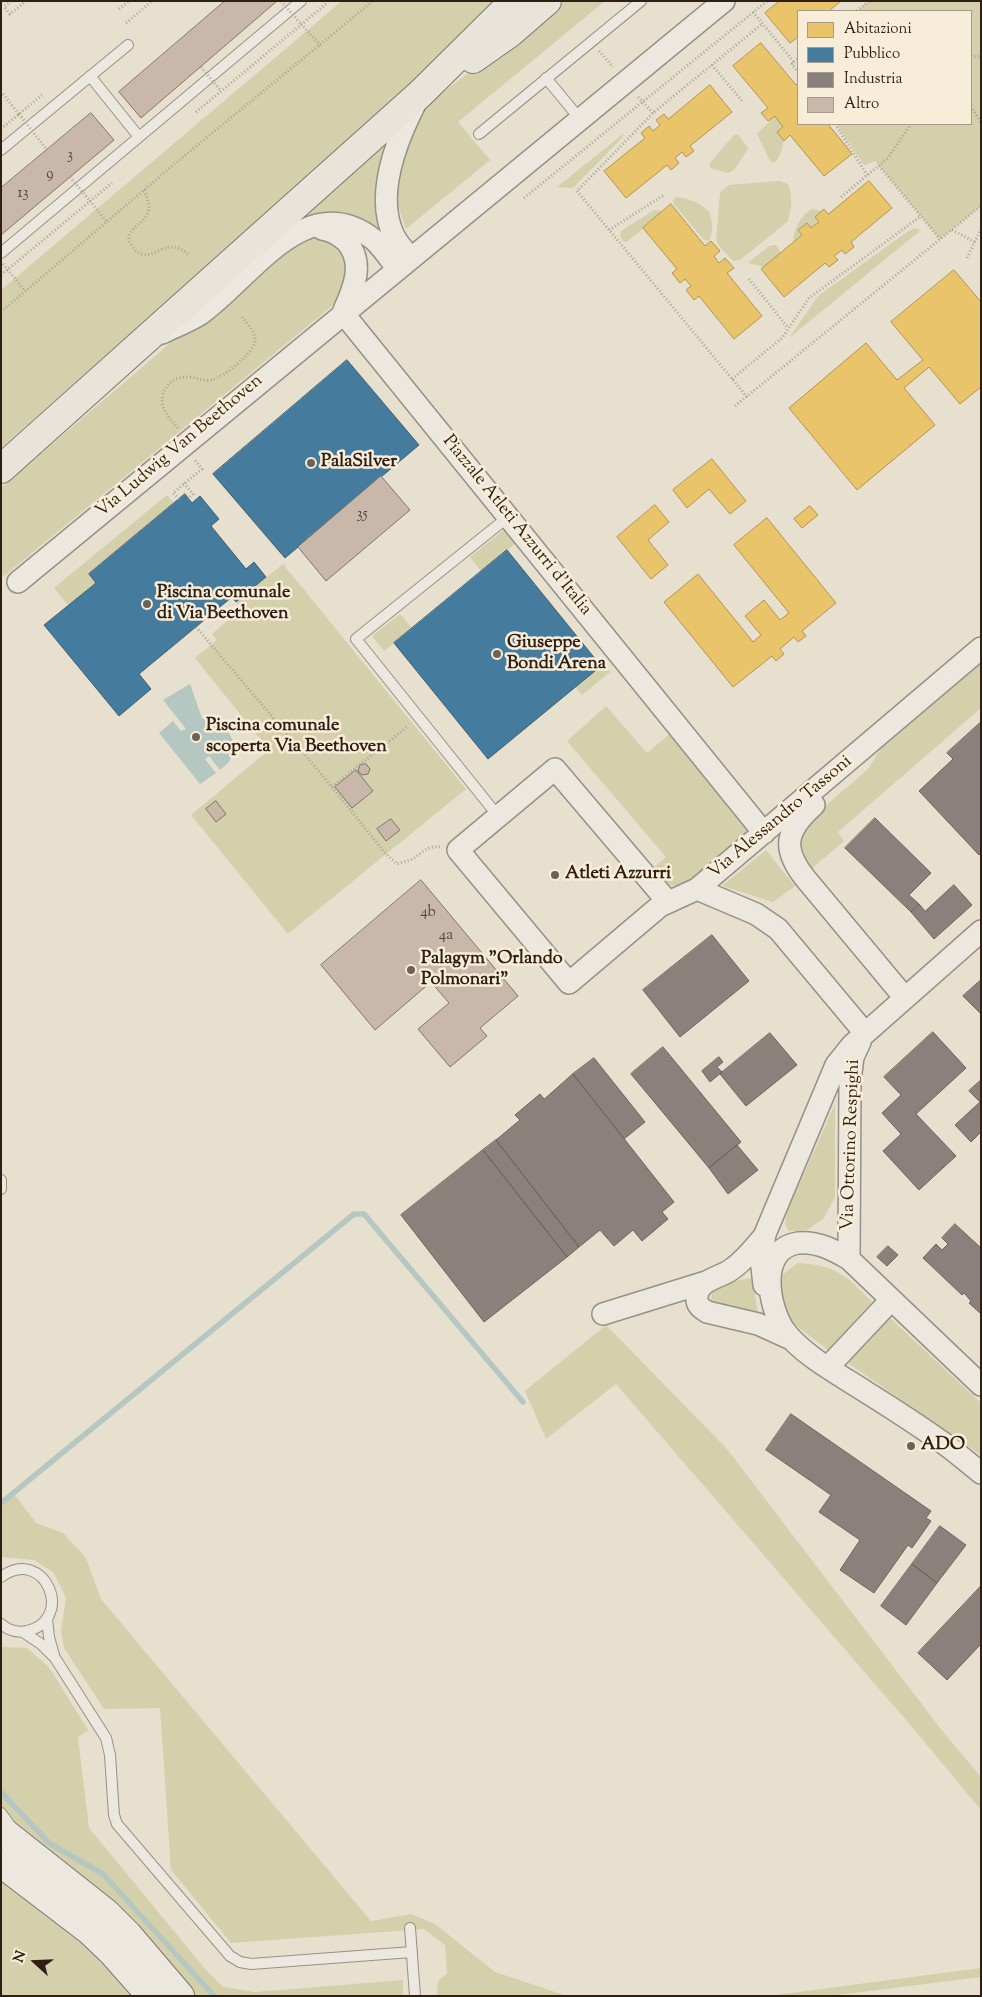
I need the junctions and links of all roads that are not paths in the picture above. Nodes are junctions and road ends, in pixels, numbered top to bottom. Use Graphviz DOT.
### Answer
graph roads {
  1 [pos="301,1"];
  2 [pos="514,1"];
  3 [pos="547,1"];
  4 [pos="641,1"];
  5 [pos="724,1"];
  6 [pos="128,45"];
  7 [pos="90,76"];
  8 [pos="546,78"];
  9 [pos="426,88"];
  10 [pos="580,119"];
  11 [pos="479,134"];
  12 [pos="139,137"];
  13 [pos="1,150"];
  14 [pos="309,227"];
  15 [pos="1,253"];
  16 [pos="404,263"];
  17 [pos="343,313"];
  18 [pos="143,342"];
  19 [pos="1,469"];
  20 [pos="508,517"];
  21 [pos="18,582"];
  22 [pos="981,648"];
  23 [pos="877,736"];
  24 [pos="498,816"];
  25 [pos="764,832"];
  26 [pos="697,889"];
  27 [pos="668,902"];
  28 [pos="981,932"];
  29 [pos="905,998"];
  30 [pos="865,1033"];
  31 [pos="1,1180"];
  32 [pos="1,1189"];
  33 [pos="765,1234"];
  34 [pos="848,1259"];
  35 [pos="706,1282"];
  36 [pos="891,1300"];
  37 [pos="772,1305"];
  38 [pos="603,1314"];
  39 [pos="792,1339"];
  40 [pos="828,1367"];
  41 [pos="981,1385"];
  42 [pos="981,1473"];
  43 [pos="1,1565"];
  44 [pos="19,1570"];
  45 [pos="1,1577"];
  46 [pos="47,1618"];
  47 [pos="1,1624"];
  48 [pos="20,1631"];
  49 [pos="1,1635"];
  50 [pos="55,1658"];
  51 [pos="1,1813"];
  52 [pos="1,1830"];
  53 [pos="29,1854"];
  54 [pos="1,1863"];
  55 [pos="410,1928"];
  56 [pos="412,1952"];
  57 [pos="416,1994"];
  58 [pos="151,1996"];
  59 [pos="180,1996"];
  1 -- 12 [label="lane"];
  2 -- 9 [label="main road"];
  3 -- 9 [label="main road"];
  4 -- 8 [label="lane"];
  5 -- 10 [label="street, Via Ludwig Van Beethoven"];
  6 -- 7 [label="lane"];
  7 -- 12 [label="lane"];
  7 -- 13 [label="lane"];
  8 -- 10 [label="lane"];
  8 -- 11 [label="lane"];
  9 -- 16 [label="street"];
  9 -- 18 [label="main road"];
  10 -- 16 [label="street, Via Ludwig Van Beethoven"];
  12 -- 15 [label="lane"];
  14 -- 16 [label="street"];
  14 -- 17 [label="street, Via Ludwig Van Beethoven"];
  14 -- 18 [label="street"];
  16 -- 17 [label="street, Via Ludwig Van Beethoven"];
  17 -- 20 [label="street, Piazzale Atleti Azzurri d'Italia"];
  17 -- 21 [label="street, Via Ludwig Van Beethoven"];
  18 -- 19 [label="main road"];
  20 -- 24 [label="lane"];
  20 -- 25 [label="street, Piazzale Atleti Azzurri d'Italia"];
  22 -- 23 [label="street, Via Alessandro Tassoni"];
  23 -- 25 [label="street, Via Alessandro Tassoni"];
  23 -- 29 [label="street, Via Alessandro Tassoni"];
  24 -- 27 [label="street"];
  24 -- 27 [label="street"];
  25 -- 26 [label="street, Via Alessandro Tassoni"];
  26 -- 27 [label="street"];
  26 -- 30 [label="street, Via Alessandro Tassoni"];
  28 -- 29 [label="street, Via Ottorino Respighi"];
  29 -- 30 [label="street, Via Ottorino Respighi"];
  30 -- 33 [label="street, Via Ottorino Respighi"];
  30 -- 34 [label="street, Via Ottorino Respighi"];
  31 -- 32 [label="lane"];
  33 -- 35 [label="street, Via Ottorino Respighi"];
  33 -- 37 [label="street, Via Ottorino Respighi"];
  34 -- 36 [label="street"];
  34 -- 37 [label="street"];
  35 -- 38 [label="street, Via Ottorino Respighi"];
  35 -- 39 [label="street"];
  36 -- 40 [label="street"];
  36 -- 41 [label="street"];
  37 -- 39 [label="street"];
  39 -- 40 [label="street"];
  40 -- 42 [label="street"];
  43 -- 44 [label="lane"];
  44 -- 45 [label="lane"];
  44 -- 46 [label="lane"];
  46 -- 48 [label="lane"];
  46 -- 50 [label="lane"];
  47 -- 48 [label="lane"];
  48 -- 49 [label="lane"];
  48 -- 50 [label="lane"];
  50 -- 56 [label="lane"];
  51 -- 53 [label="lane"];
  52 -- 53 [label="main road"];
  53 -- 59 [label="main road"];
  54 -- 58 [label="main road"];
  55 -- 56 [label="lane"];
  56 -- 57 [label="lane"];
}
